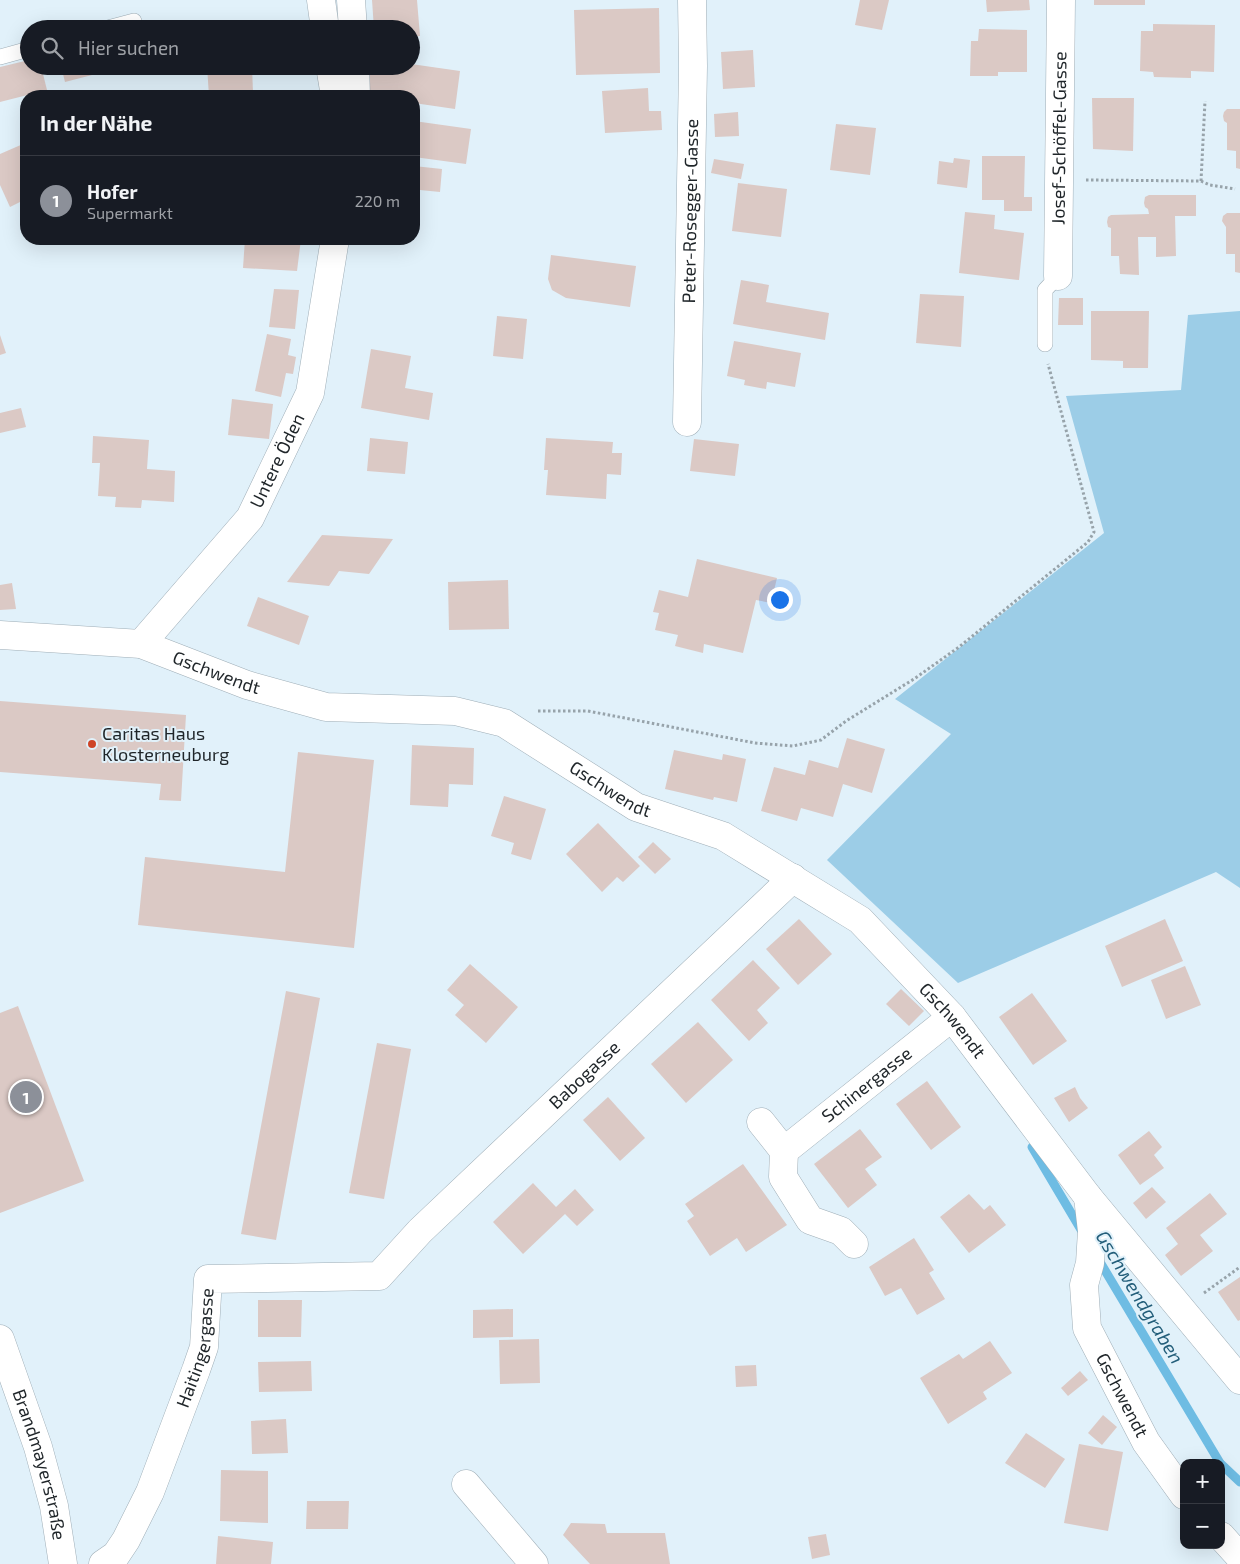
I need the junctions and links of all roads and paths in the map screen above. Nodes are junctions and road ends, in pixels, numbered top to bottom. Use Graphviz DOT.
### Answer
graph roads {
  1 [pos="321,0"];
  2 [pos="350,0"];
  3 [pos="692,0"];
  4 [pos="1061,0"];
  5 [pos="324,20"];
  6 [pos="351,20"];
  7 [pos="20,51"];
  8 [pos="0,57"];
  9 [pos="332,75"];
  10 [pos="355,75"];
  11 [pos="334,90"];
  12 [pos="356,90"];
  13 [pos="1205,101"];
  14 [pos="1060,180"];
  15 [pos="1201,181"];
  16 [pos="1235,189"];
  17 [pos="334,245"];
  18 [pos="1058,276"];
  19 [pos="1045,344"];
  20 [pos="687,422"];
  21 [pos="0,635"];
  22 [pos="141,644"];
  23 [pos="531,711"];
  24 [pos="793,878"];
  25 [pos="952,1017"];
  26 [pos="761,1122"];
  27 [pos="784,1151"];
  28 [pos="1088,1197"];
  29 [pos="854,1244"];
  30 [pos="1240,1266"];
  31 [pos="379,1276"];
  32 [pos="1180,1308"];
  33 [pos="0,1339"];
  34 [pos="1240,1380"];
  35 [pos="466,1484"];
  36 [pos="1180,1489"];
  37 [pos="1225,1540"];
  38 [pos="1240,1557"];
  39 [pos="63,1564"];
  40 [pos="103,1564"];
  41 [pos="534,1564"];
  1 -- 5 [label="street"];
  2 -- 6 [label="street"];
  3 -- 20 [label="street, Peter-Rosegger-Gasse"];
  4 -- 14 [label="street, Josef-Schöffel-Gasse"];
  7 -- 8 [label="lane"];
  9 -- 11 [label="street"];
  10 -- 12 [label="street"];
  13 -- 15 [label="path"];
  14 -- 15 [label="path"];
  14 -- 18 [label="street, Josef-Schöffel-Gasse"];
  15 -- 16 [label="path"];
  17 -- 22 [label="street, Untere Öden"];
  18 -- 19 [label="lane"];
  19 -- 23 [label="path"];
  21 -- 22 [label="street, Gschwendt"];
  22 -- 24 [label="street, Gschwendt"];
  24 -- 25 [label="street, Gschwendt"];
  24 -- 31 [label="street, Babogasse"];
  25 -- 27 [label="street, Schinergasse"];
  25 -- 28 [label="street, Gschwendt"];
  26 -- 27 [label="street"];
  27 -- 29 [label="street"];
  28 -- 32 [label="street, Gschwendt"];
  28 -- 36 [label="street, Gschwendt"];
  30 -- 32 [label="path"];
  31 -- 40 [label="street, Haitingergasse"];
  32 -- 34 [label="street, Gschwendt"];
  33 -- 39 [label="street, Brandmayerstraße"];
  35 -- 41 [label="street"];
  37 -- 38 [label="street"];
}
